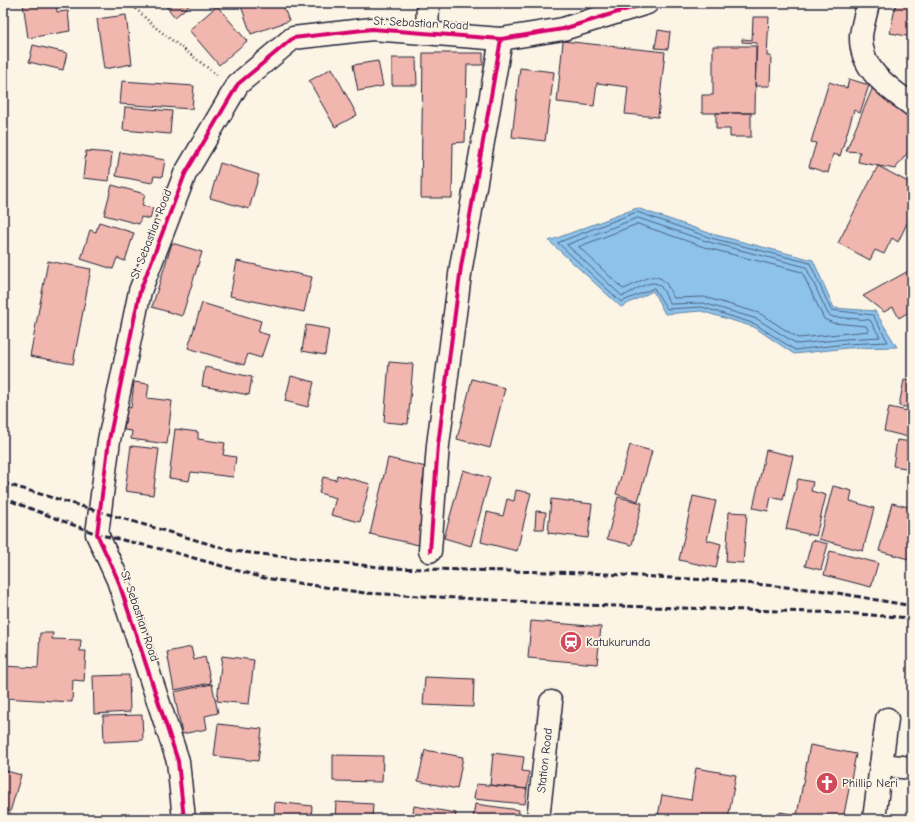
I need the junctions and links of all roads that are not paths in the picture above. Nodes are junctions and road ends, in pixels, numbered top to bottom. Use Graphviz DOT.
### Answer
graph roads {
  1 [pos="428,3"];
  2 [pos="647,3"];
  3 [pos="868,3"];
  4 [pos="427,33"];
  5 [pos="501,39"];
  6 [pos="912,105"];
  7 [pos="430,552"];
  8 [pos="551,702"];
  9 [pos="887,719"];
  10 [pos="881,766"];
  11 [pos="912,768"];
  12 [pos="184,819"];
  13 [pos="538,819"];
  14 [pos="874,819"];
  1 -- 4 [label="street"];
  2 -- 5 [label="street, St. Sebastian Road"];
  3 -- 6 [label="street"];
  4 -- 5 [label="street, St. Sebastian Road"];
  4 -- 12 [label="street, St. Sebastian Road"];
  5 -- 7 [label="street"];
  8 -- 13 [label="street, Station Road"];
  9 -- 10 [label="street"];
  10 -- 11 [label="street"];
  10 -- 14 [label="street"];
}
